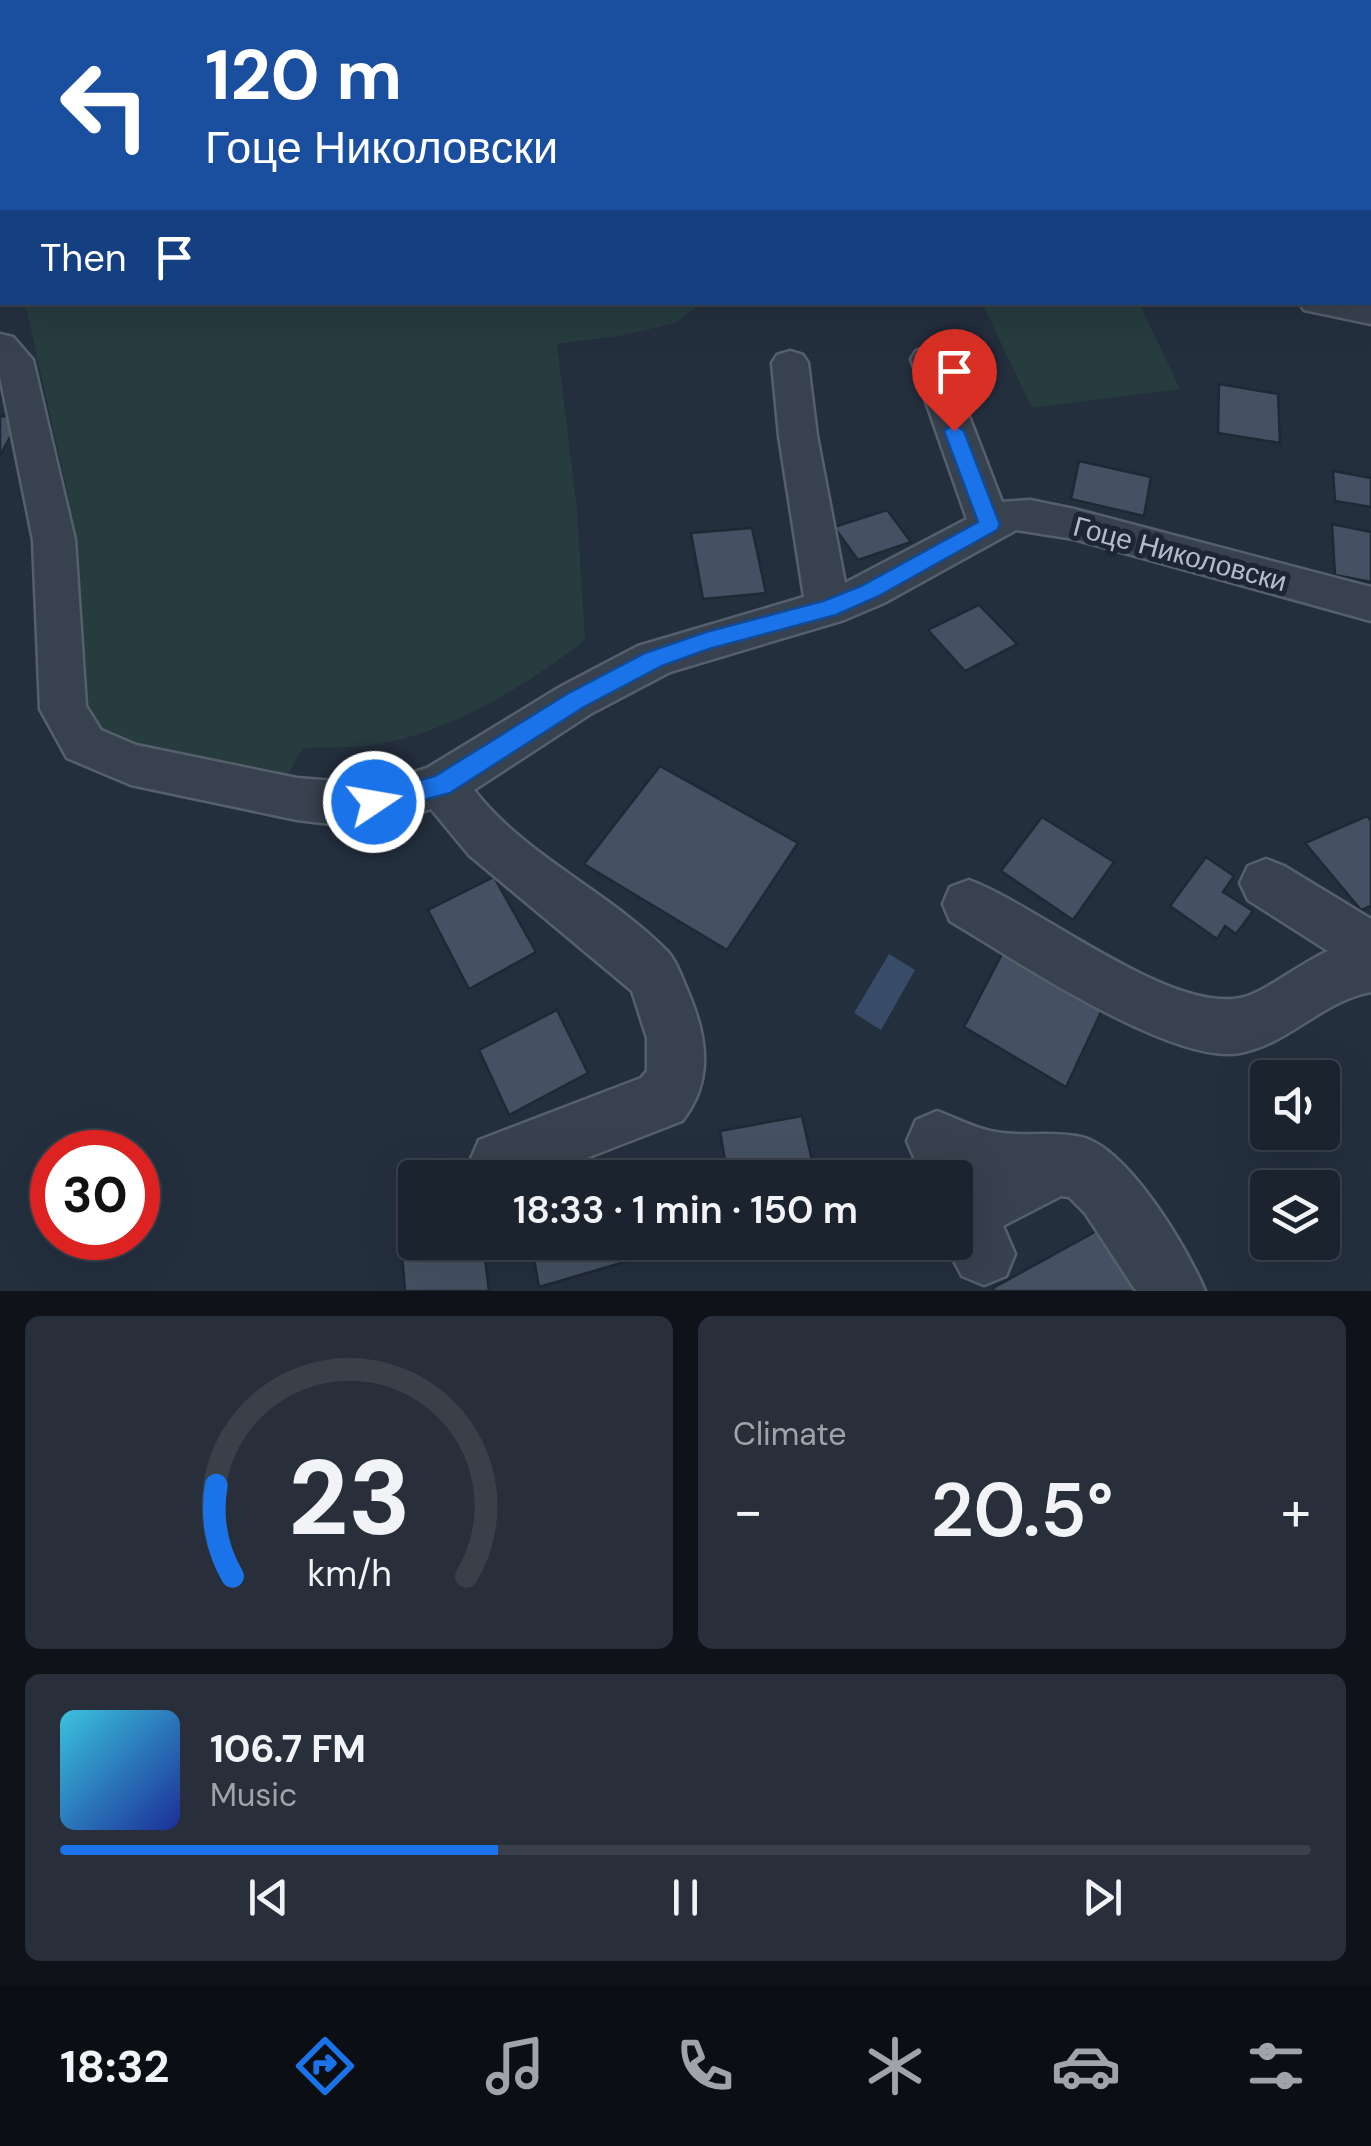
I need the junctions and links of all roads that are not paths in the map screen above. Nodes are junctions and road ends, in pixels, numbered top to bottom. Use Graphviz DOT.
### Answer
graph roads {
  1 [pos="1331,305"];
  2 [pos="1371,313"];
  3 [pos="0,346"];
  4 [pos="929,359"];
  5 [pos="790,362"];
  6 [pos="990,525"];
  7 [pos="1371,604"];
  8 [pos="828,608"];
  9 [pos="441,785"];
  10 [pos="1266,883"];
  11 [pos="969,904"];
  12 [pos="1371,948"];
  13 [pos="1371,966"];
  14 [pos="937,1141"];
  15 [pos="505,1160"];
  16 [pos="1056,1166"];
  17 [pos="973,1219"];
  18 [pos="1173,1291"];
  1 -- 2 [label="street"];
  3 -- 9 [label="street, Гоце Николовски"];
  4 -- 6 [label="street"];
  5 -- 8 [label="street"];
  6 -- 7 [label="street, Гоце Николовски"];
  6 -- 8 [label="street, Гоце Николовски"];
  8 -- 9 [label="street, Гоце Николовски"];
  9 -- 15 [label="street"];
  10 -- 12 [label="street"];
  11 -- 13 [label="street"];
  14 -- 16 [label="street"];
  16 -- 17 [label="street"];
  16 -- 18 [label="street"];
}
